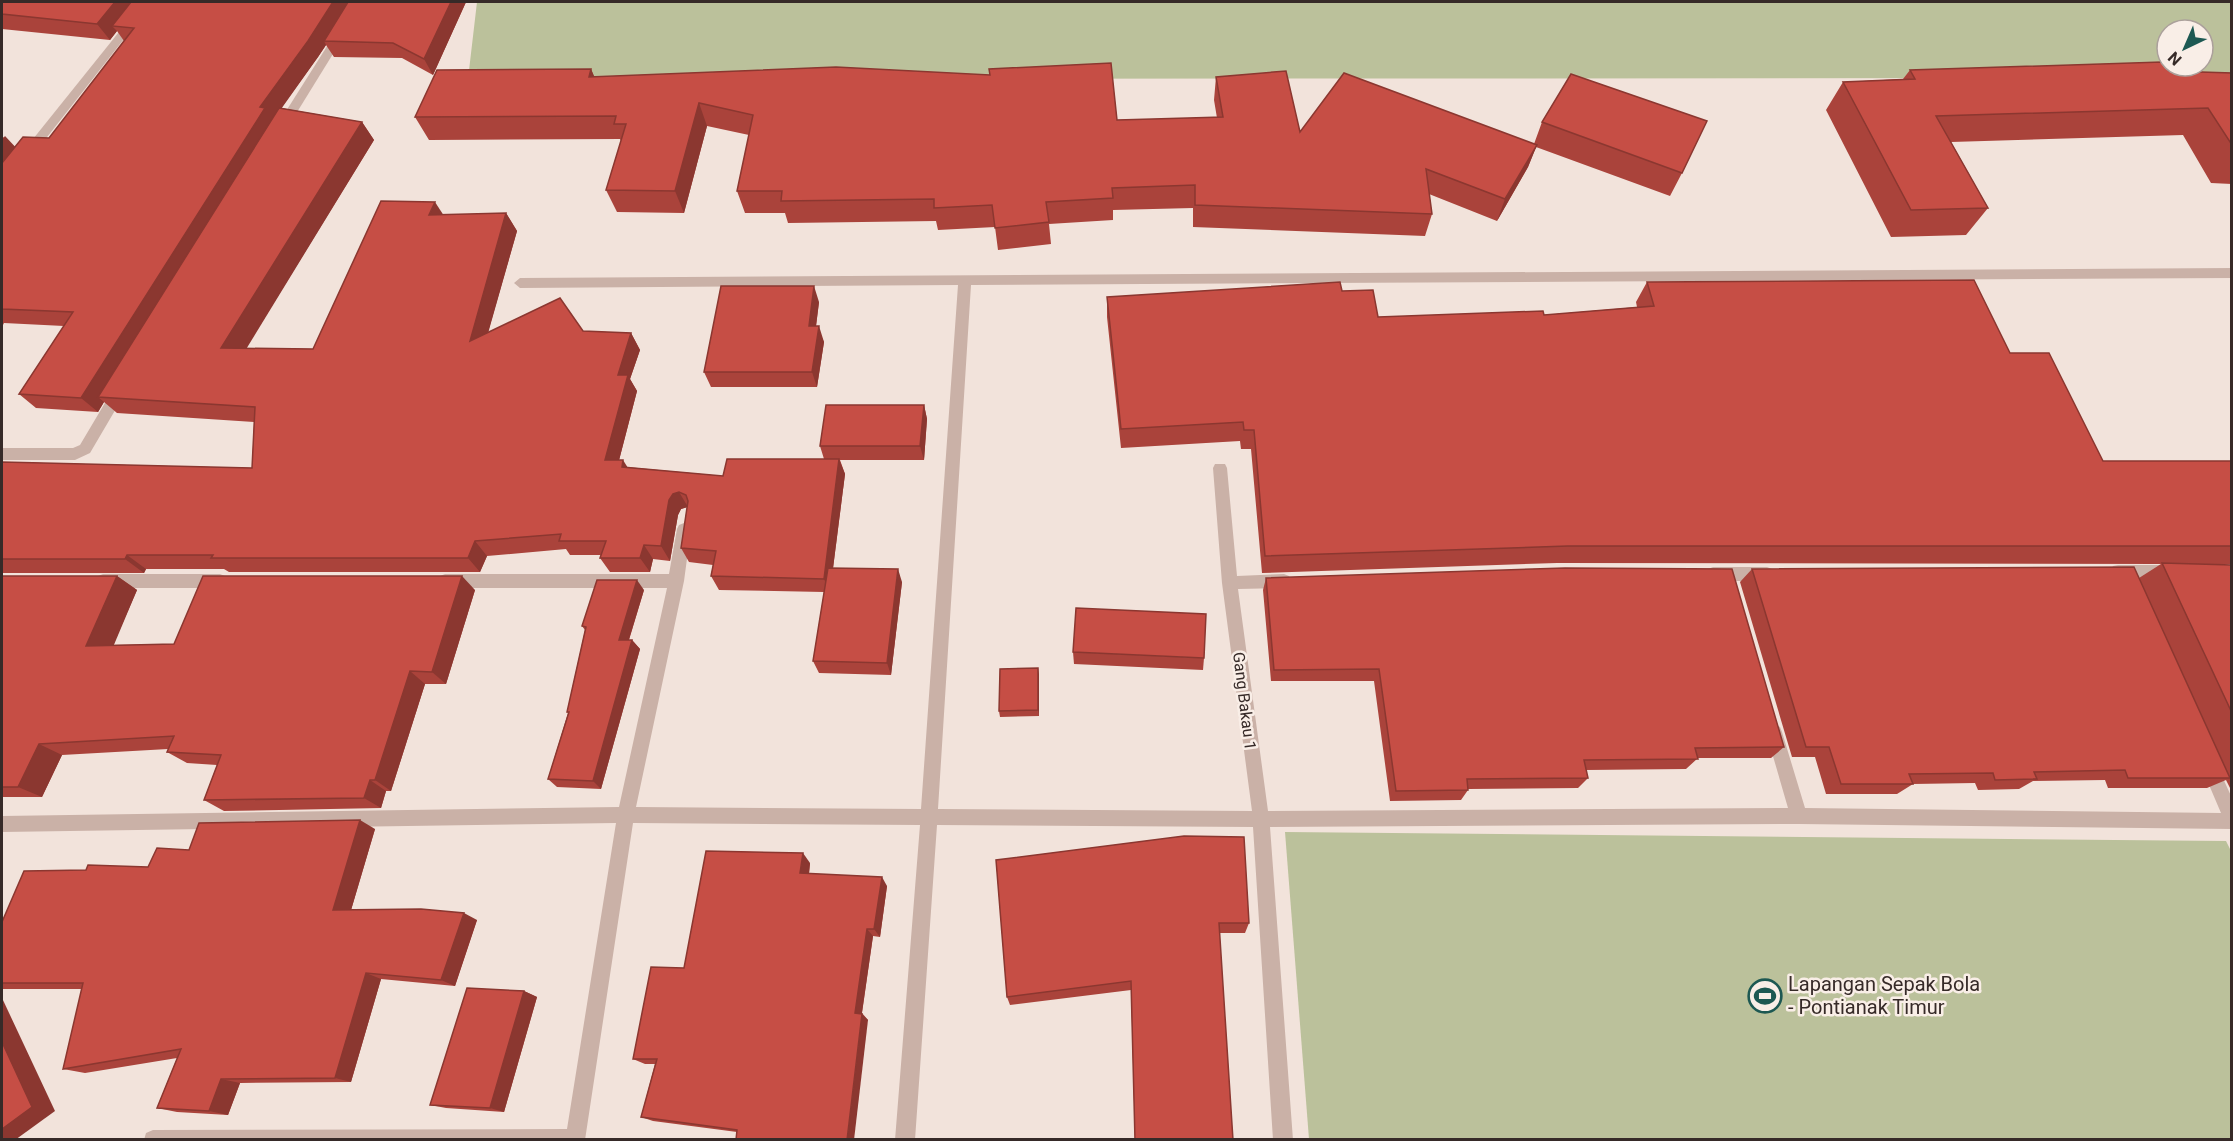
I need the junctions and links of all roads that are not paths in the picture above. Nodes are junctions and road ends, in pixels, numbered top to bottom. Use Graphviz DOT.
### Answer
graph roads {
  1 [pos="148,2"];
  2 [pos="360,2"];
  3 [pos="272,144"];
  4 [pos="24,159"];
  5 [pos="2232,273"];
  6 [pos="964,281"];
  7 [pos="519,283"];
  8 [pos="128,377"];
  9 [pos="2,454"];
  10 [pos="1220,468"];
  11 [pos="687,515"];
  12 [pos="2098,571"];
  13 [pos="2188,573"];
  14 [pos="1694,574"];
  15 [pos="1787,574"];
  16 [pos="1300,580"];
  17 [pos="84,581"];
  18 [pos="238,581"];
  19 [pos="428,581"];
  20 [pos="676,581"];
  21 [pos="1230,583"];
  22 [pos="1768,712"];
  23 [pos="2203,753"];
  24 [pos="626,815"];
  25 [pos="929,816"];
  26 [pos="1799,816"];
  27 [pos="1260,819"];
  28 [pos="2232,819"];
  29 [pos="2,824"];
  30 [pos="162,1139"];
  31 [pos="575,1139"];
  32 [pos="153,1140"];
  33 [pos="905,1140"];
  34 [pos="1282,1140"];
  1 -- 4 [label="street"];
  2 -- 3 [label="street"];
  5 -- 6 [label="street"];
  6 -- 7 [label="street"];
  6 -- 25 [label="street"];
  8 -- 9 [label="street"];
  10 -- 21 [label="street, Gang Bakau 1"];
  11 -- 20 [label="street"];
  12 -- 13 [label="street"];
  14 -- 15 [label="street"];
  16 -- 21 [label="street"];
  17 -- 18 [label="street"];
  19 -- 20 [label="street"];
  20 -- 24 [label="street"];
  21 -- 27 [label="street, Gang Bakau 1"];
  22 -- 26 [label="street"];
  23 -- 28 [label="street"];
  24 -- 25 [label="street"];
  24 -- 29 [label="street"];
  24 -- 31 [label="street"];
  25 -- 27 [label="street"];
  25 -- 33 [label="street"];
  26 -- 27 [label="street"];
  26 -- 28 [label="street"];
  27 -- 34 [label="street, Gang Bakau 1"];
  30 -- 31 [label="street"];
  30 -- 32 [label="street"];
}
